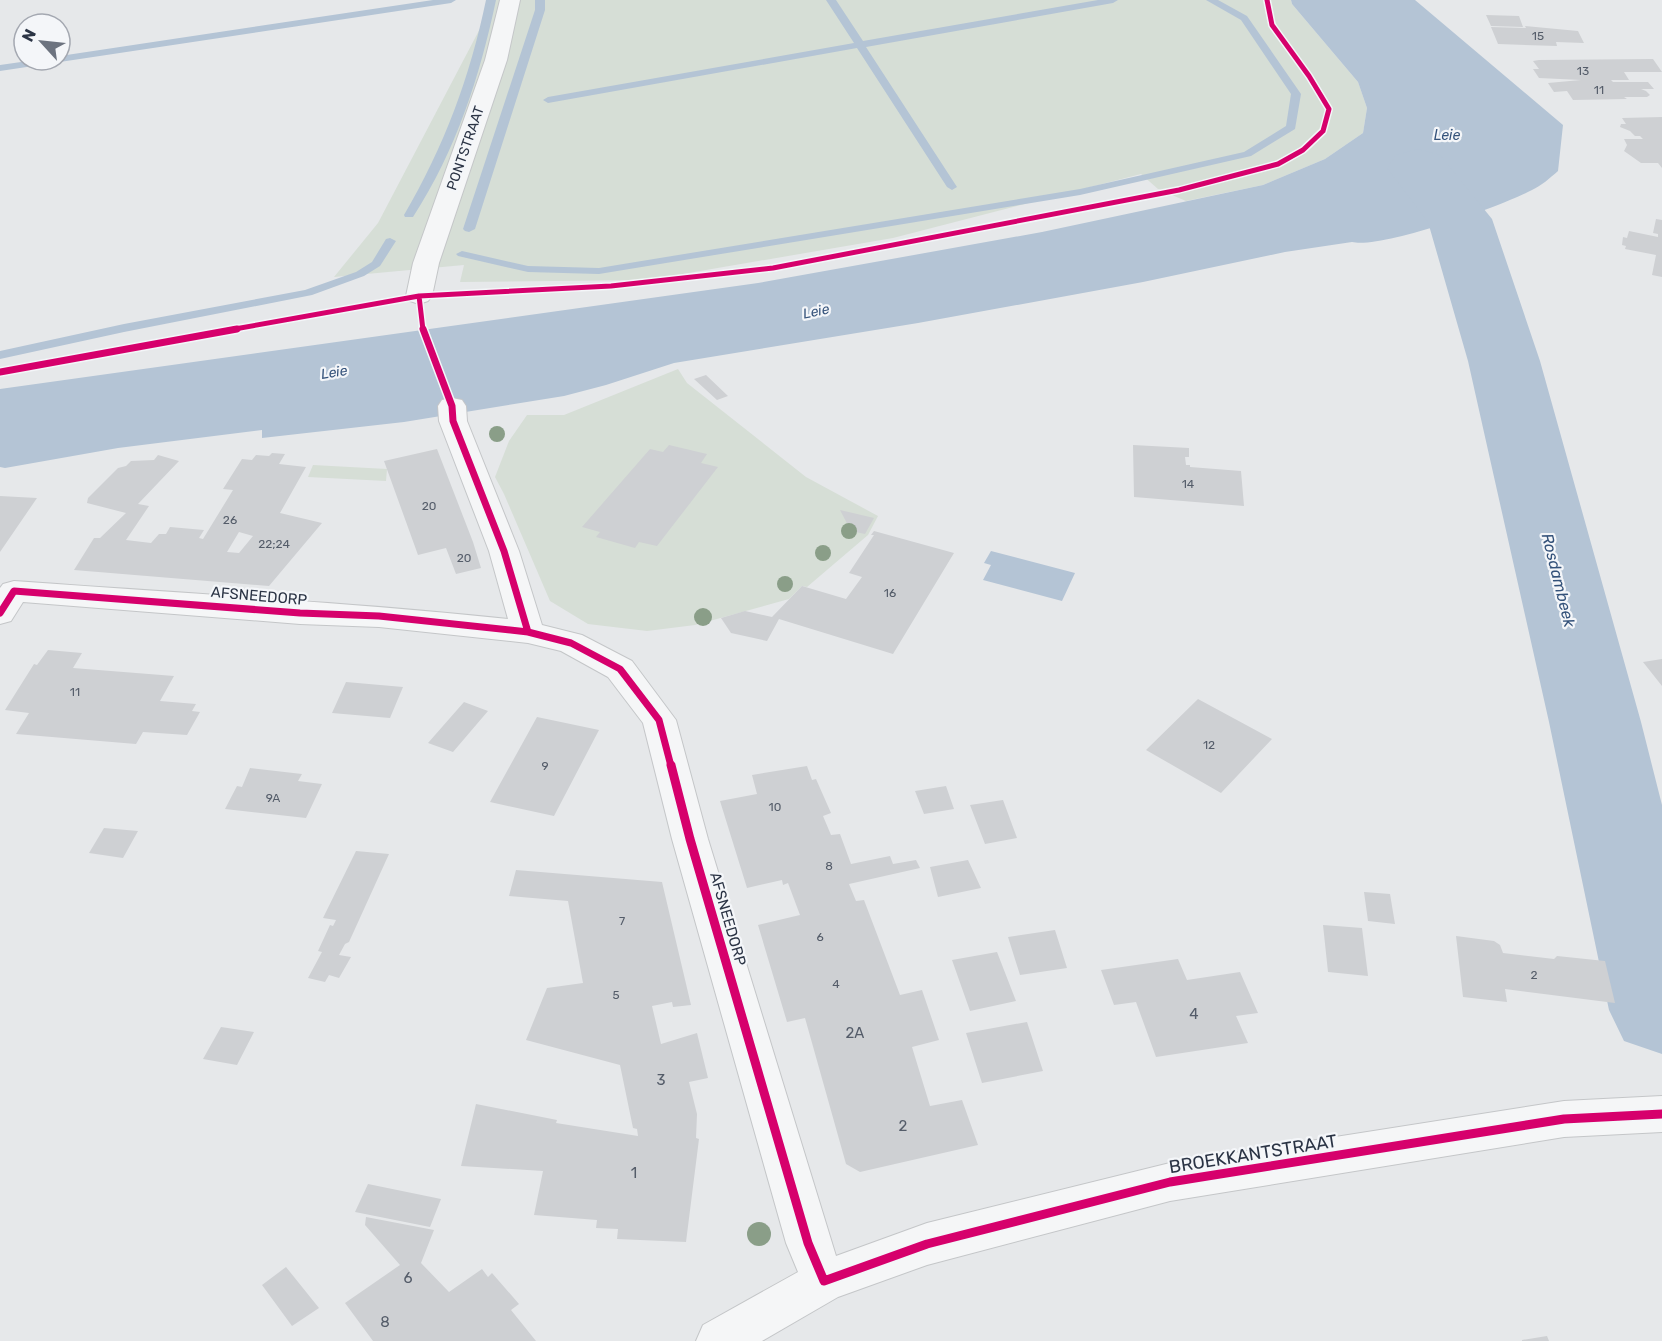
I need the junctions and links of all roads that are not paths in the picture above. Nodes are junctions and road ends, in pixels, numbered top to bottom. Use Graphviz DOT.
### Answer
graph roads {
  1 [pos="510,0"];
  2 [pos="419,296"];
  3 [pos="452,406"];
  4 [pos="0,613"];
  5 [pos="528,632"];
  6 [pos="1662,1114"];
  7 [pos="824,1281"];
  8 [pos="719,1341"];
  1 -- 2 [label="street, PONTSTRAAT"];
  3 -- 5 [label="street"];
  4 -- 5 [label="street, AFSNEEDORP"];
  5 -- 7 [label="street, AFSNEEDORP"];
  6 -- 7 [label="street, BROEKKANTSTRAAT"];
  7 -- 8 [label="street, BROEKKANTSTRAAT"];
}
